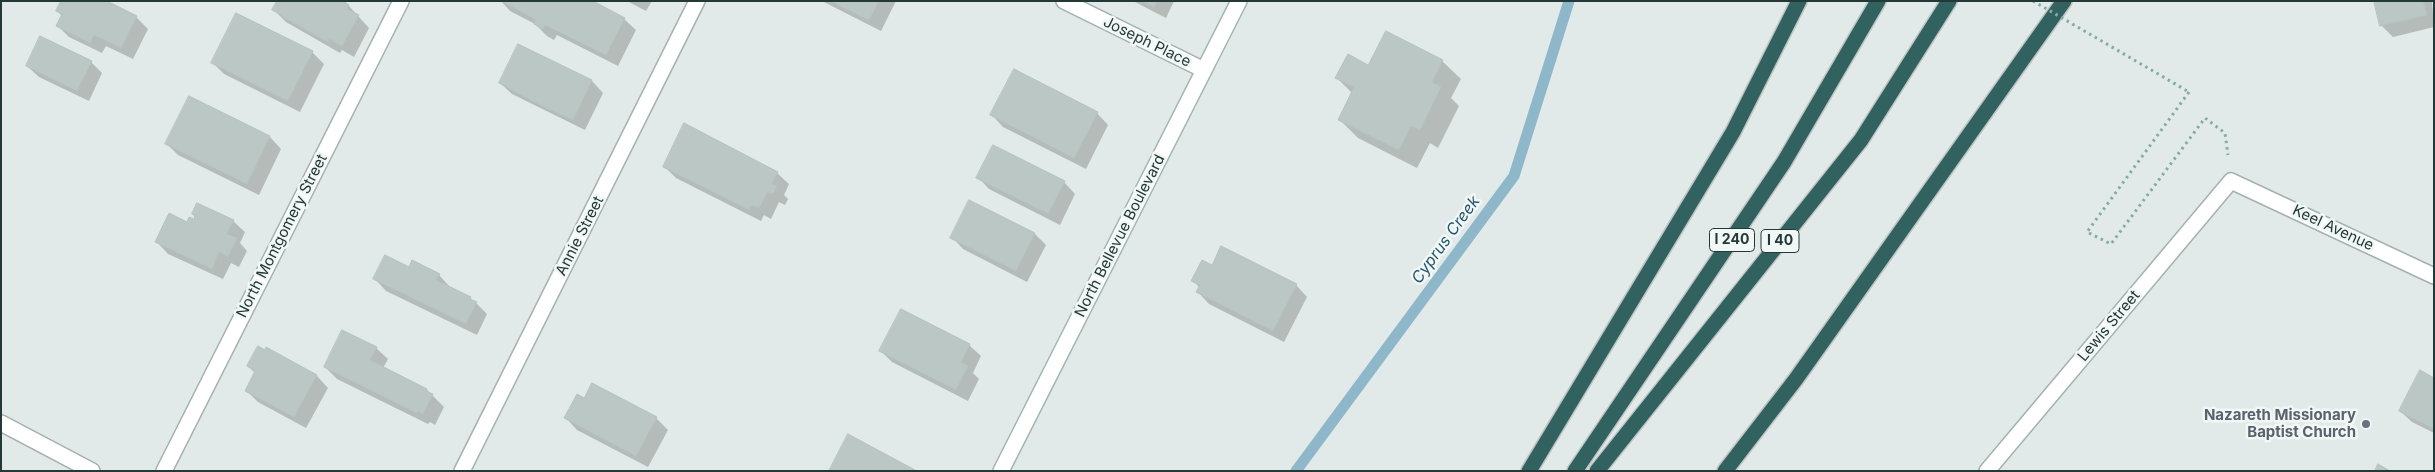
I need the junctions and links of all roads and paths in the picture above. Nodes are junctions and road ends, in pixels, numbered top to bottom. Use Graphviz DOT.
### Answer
graph roads {
  1 [pos="401,1"];
  2 [pos="697,1"];
  3 [pos="1064,1"];
  4 [pos="1239,1"];
  5 [pos="1799,1"];
  6 [pos="1878,1"];
  7 [pos="1949,1"];
  8 [pos="2033,1"];
  9 [pos="2064,1"];
  10 [pos="2075,1"];
  11 [pos="2039,39"];
  12 [pos="1204,70"];
  13 [pos="2231,180"];
  14 [pos="2434,276"];
  15 [pos="1,423"];
  16 [pos="92,471"];
  17 [pos="164,471"];
  18 [pos="462,471"];
  19 [pos="1001,471"];
  20 [pos="1529,471"];
  21 [pos="1575,471"];
  22 [pos="1596,471"];
  23 [pos="1725,471"];
  24 [pos="1987,471"];
  1 -- 17 [label="street, North Montgomery Street"];
  2 -- 18 [label="street, Annie Street"];
  3 -- 12 [label="street, Joseph Place"];
  4 -- 12 [label="street, North Bellevue Boulevard"];
  5 -- 20 [label="highway"];
  6 -- 21 [label="highway, I 240"];
  7 -- 22 [label="highway, I 40"];
  8 -- 13 [label="path, bridge"];
  9 -- 11 [label="highway"];
  10 -- 11 [label="highway"];
  11 -- 23 [label="highway"];
  12 -- 19 [label="street, North Bellevue Boulevard"];
  13 -- 14 [label="street, Keel Avenue"];
  13 -- 24 [label="street, Lewis Street"];
  15 -- 16 [label="street"];
}
